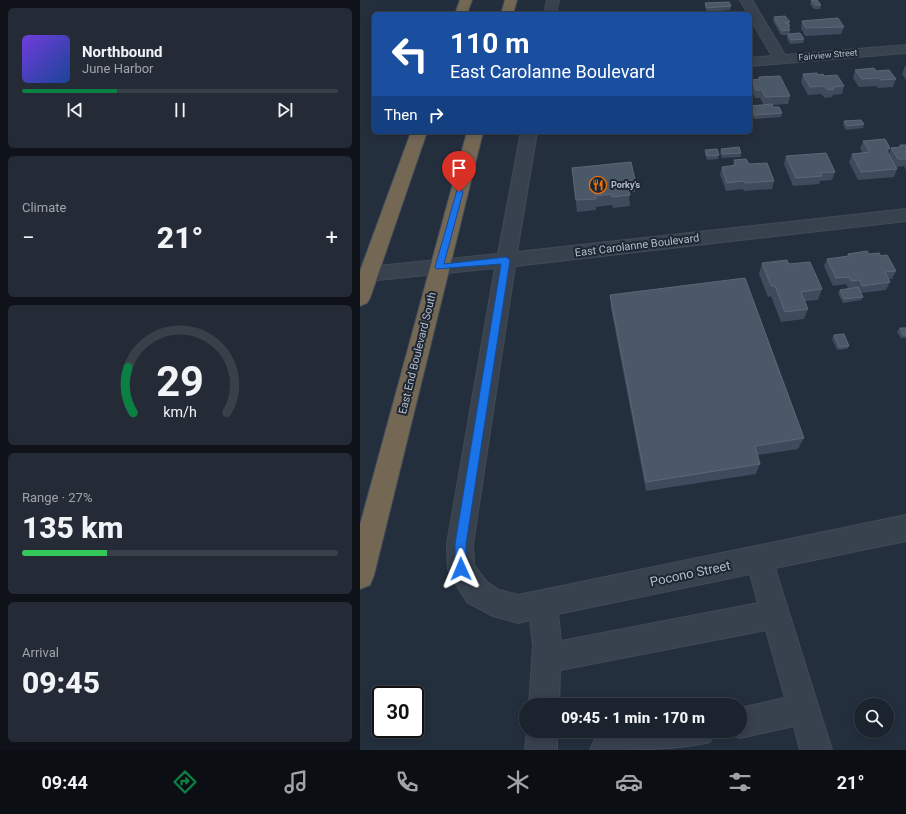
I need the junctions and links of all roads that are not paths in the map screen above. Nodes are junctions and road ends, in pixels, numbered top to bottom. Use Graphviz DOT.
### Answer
graph roads {
  1 [pos="466,0"];
  2 [pos="511,0"];
  3 [pos="553,0"];
  4 [pos="746,0"];
  5 [pos="462,12"];
  6 [pos="508,12"];
  7 [pos="550,12"];
  8 [pos="906,49"];
  9 [pos="781,60"];
  10 [pos="752,62"];
  11 [pos="418,134"];
  12 [pos="474,134"];
  13 [pos="529,134"];
  14 [pos="906,214"];
  15 [pos="506,260"];
  16 [pos="439,267"];
  17 [pos="368,274"];
  18 [pos="360,298"];
  19 [pos="903,535"];
  20 [pos="759,559"];
  21 [pos="360,575"];
  22 [pos="543,604"];
  23 [pos="776,614"];
  24 [pos="546,658"];
  25 [pos="544,698"];
  26 [pos="804,709"];
  27 [pos="747,721"];
  28 [pos="542,738"];
  29 [pos="665,738"];
  30 [pos="541,750"];
  31 [pos="606,750"];
  32 [pos="816,750"];
  1 -- 5 [label="highway"];
  2 -- 6 [label="highway"];
  3 -- 7 [label="street"];
  4 -- 9 [label="street"];
  8 -- 9 [label="street, Fairview Street"];
  9 -- 10 [label="street, Fairview Street"];
  11 -- 17 [label="highway"];
  12 -- 16 [label="highway, East End Boulevard South"];
  13 -- 15 [label="street"];
  14 -- 15 [label="street, East Carolanne Boulevard"];
  15 -- 16 [label="street, East Carolanne Boulevard"];
  15 -- 22 [label="street, Pocono Street"];
  16 -- 17 [label="street, East Carolanne Boulevard"];
  16 -- 21 [label="highway, East End Boulevard South"];
  17 -- 18 [label="highway"];
  19 -- 20 [label="street, Pocono Street"];
  20 -- 22 [label="street, Pocono Street"];
  20 -- 23 [label="street"];
  22 -- 24 [label="street"];
  23 -- 24 [label="street"];
  23 -- 26 [label="street"];
  24 -- 25 [label="street"];
  26 -- 27 [label="street"];
  26 -- 32 [label="street"];
  28 -- 30 [label="street"];
  29 -- 31 [label="street"];
}
